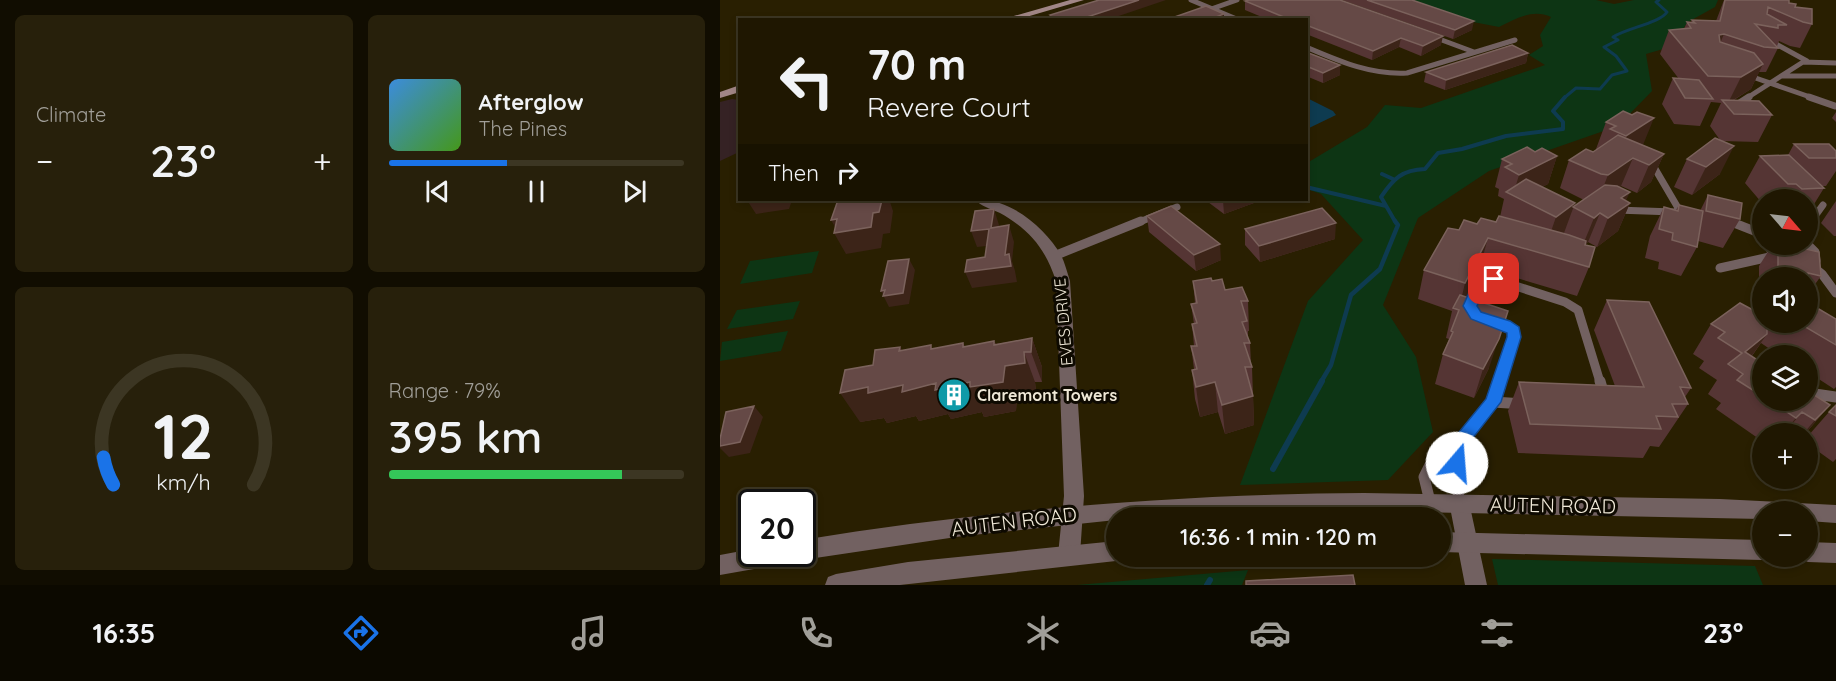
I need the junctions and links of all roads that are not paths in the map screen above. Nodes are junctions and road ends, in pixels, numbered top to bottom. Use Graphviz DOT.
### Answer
graph roads {
  1 [pos="1080,0"];
  2 [pos="1191,0"];
  3 [pos="1238,0"];
  4 [pos="1212,8"];
  5 [pos="1012,18"];
  6 [pos="1185,18"];
  7 [pos="1234,18"];
  8 [pos="1759,35"];
  9 [pos="1428,36"];
  10 [pos="1515,40"];
  11 [pos="1308,49"];
  12 [pos="1474,52"];
  13 [pos="1807,61"];
  14 [pos="1836,63"];
  15 [pos="1739,73"];
  16 [pos="1784,76"];
  17 [pos="1836,76"];
  18 [pos="1770,83"];
  19 [pos="738,89"];
  20 [pos="720,95"];
  21 [pos="1835,106"];
  22 [pos="1728,110"];
  23 [pos="1654,167"];
  24 [pos="983,201"];
  25 [pos="1823,205"];
  26 [pos="1177,207"];
  27 [pos="1603,210"];
  28 [pos="1818,212"];
  29 [pos="1681,213"];
  30 [pos="1691,214"];
  31 [pos="1717,218"];
  32 [pos="1752,230"];
  33 [pos="1776,255"];
  34 [pos="1816,255"];
  35 [pos="1054,256"];
  36 [pos="1789,262"];
  37 [pos="1720,268"];
  38 [pos="1836,293"];
  39 [pos="1818,394"];
  40 [pos="1836,397"];
  41 [pos="1493,402"];
  42 [pos="1537,404"];
  43 [pos="1598,405"];
  44 [pos="1465,436"];
  45 [pos="1459,502"];
  46 [pos="1178,507"];
  47 [pos="1398,507"];
  48 [pos="1431,507"];
  49 [pos="1442,507"];
  50 [pos="1752,510"];
  51 [pos="1106,511"];
  52 [pos="1073,513"];
  53 [pos="1818,513"];
  54 [pos="1836,514"];
  55 [pos="1451,542"];
  56 [pos="1468,543"];
  57 [pos="816,548"];
  58 [pos="1752,550"];
  59 [pos="1106,552"];
  60 [pos="1818,552"];
  61 [pos="1836,553"];
  62 [pos="1069,555"];
  63 [pos="738,562"];
  64 [pos="720,565"];
  65 [pos="836,585"];
  66 [pos="1476,585"];
  1 -- 5 [label="main road"];
  2 -- 4 [label="lane"];
  3 -- 4 [label="lane"];
  4 -- 6 [label="lane"];
  4 -- 7 [label="lane"];
  8 -- 13 [label="lane"];
  9 -- 12 [label="lane"];
  10 -- 12 [label="lane"];
  11 -- 12 [label="lane"];
  13 -- 14 [label="lane"];
  13 -- 16 [label="lane"];
  15 -- 18 [label="lane"];
  16 -- 17 [label="lane"];
  16 -- 18 [label="lane"];
  18 -- 21 [label="lane"];
  18 -- 22 [label="lane"];
  19 -- 20 [label="main road"];
  23 -- 29 [label="lane"];
  24 -- 35 [label="street, EVES DRIVE"];
  25 -- 28 [label="lane"];
  26 -- 35 [label="lane"];
  27 -- 29 [label="lane"];
  29 -- 30 [label="lane"];
  31 -- 32 [label="lane"];
  33 -- 36 [label="lane"];
  33 -- 37 [label="lane"];
  34 -- 38 [label="lane"];
  35 -- 52 [label="street, EVES DRIVE"];
  39 -- 40 [label="lane"];
  41 -- 42 [label="lane"];
  41 -- 43 [label="lane"];
  41 -- 44 [label="lane"];
  44 -- 45 [label="lane"];
  44 -- 48 [label="lane"];
  45 -- 49 [label="street, AUTEN ROAD"];
  45 -- 50 [label="street, AUTEN ROAD"];
  45 -- 56 [label="street"];
  46 -- 47 [label="street, AUTEN ROAD"];
  51 -- 52 [label="street, AUTEN ROAD"];
  52 -- 57 [label="street, AUTEN ROAD"];
  52 -- 62 [label="street, EVES DRIVE"];
  53 -- 54 [label="street, AUTEN ROAD"];
  55 -- 56 [label="street"];
  56 -- 58 [label="street"];
  56 -- 66 [label="street"];
  59 -- 62 [label="street"];
  60 -- 61 [label="street"];
  62 -- 65 [label="street"];
  63 -- 64 [label="street"];
}
